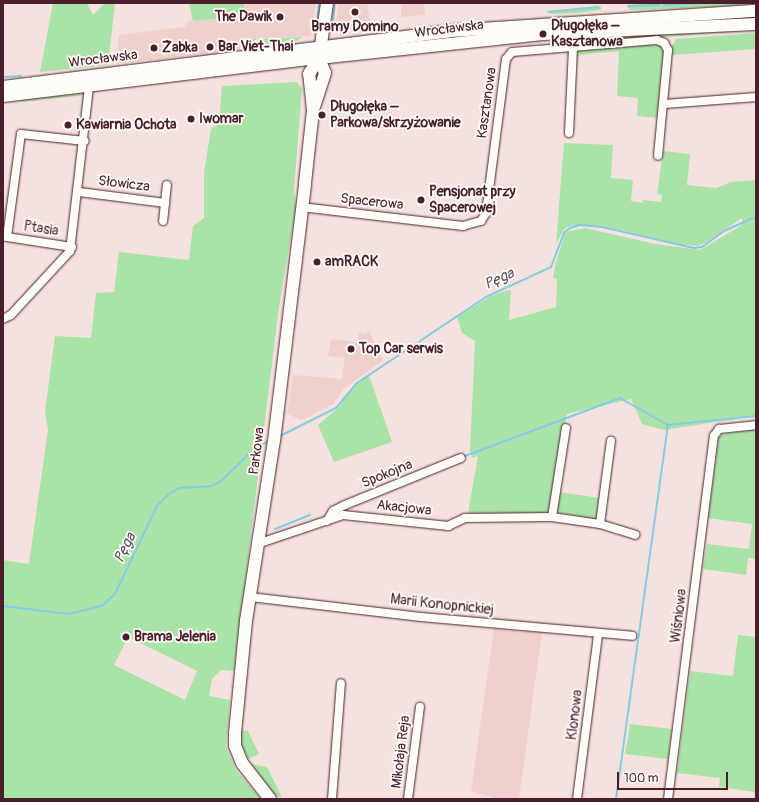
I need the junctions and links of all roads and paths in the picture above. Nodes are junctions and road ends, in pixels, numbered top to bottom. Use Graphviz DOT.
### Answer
graph roads {
  1 [pos="327,3"];
  2 [pos="756,11"];
  3 [pos="756,24"];
  4 [pos="573,47"];
  5 [pos="320,52"];
  6 [pos="89,86"];
  7 [pos="3,87"];
  8 [pos="3,96"];
  9 [pos="756,97"];
  10 [pos="664,104"];
  11 [pos="569,133"];
  12 [pos="85,141"];
  13 [pos="658,156"];
  14 [pos="167,185"];
  15 [pos="79,192"];
  16 [pos="165,203"];
  17 [pos="301,207"];
  18 [pos="163,221"];
  19 [pos="463,226"];
  20 [pos="72,246"];
  21 [pos="3,319"];
  22 [pos="756,425"];
  23 [pos="566,428"];
  24 [pos="611,441"];
  25 [pos="462,458"];
  26 [pos="552,517"];
  27 [pos="327,520"];
  28 [pos="600,524"];
  29 [pos="635,535"];
  30 [pos="257,544"];
  31 [pos="250,597"];
  32 [pos="598,634"];
  33 [pos="632,636"];
  34 [pos="341,683"];
  35 [pos="420,707"];
  36 [pos="270,799"];
  37 [pos="332,799"];
  38 [pos="408,799"];
  39 [pos="577,799"];
  40 [pos="668,799"];
  1 -- 5 [label="main road"];
  2 -- 5 [label="main road, Wrocławska"];
  3 -- 5 [label="main road, Wrocławska"];
  4 -- 10 [label="street, Kasztanowa"];
  4 -- 11 [label="street"];
  4 -- 19 [label="street, Kasztanowa"];
  5 -- 6 [label="main road, Wrocławska"];
  5 -- 7 [label="main road, Wrocławska"];
  5 -- 17 [label="main road, Parkowa"];
  6 -- 8 [label="main road, Wrocławska"];
  6 -- 12 [label="street, Ptasia"];
  9 -- 10 [label="street"];
  10 -- 13 [label="street"];
  12 -- 15 [label="street, Ptasia"];
  12 -- 20 [label="street, Ptasia"];
  14 -- 16 [label="street, Słowicza"];
  15 -- 16 [label="street, Słowicza"];
  15 -- 20 [label="street, Ptasia"];
  16 -- 18 [label="street, Słowicza"];
  17 -- 19 [label="street, Spacerowa"];
  17 -- 30 [label="main road, Parkowa"];
  20 -- 21 [label="street, Ptasia"];
  22 -- 40 [label="street, Wiśniowa"];
  23 -- 26 [label="street"];
  24 -- 28 [label="street"];
  25 -- 27 [label="street, Spokojna"];
  26 -- 27 [label="street, Akacjowa"];
  26 -- 28 [label="street, Akacjowa"];
  27 -- 30 [label="street, Akacjowa"];
  28 -- 29 [label="street, Akacjowa"];
  30 -- 31 [label="main road, Parkowa"];
  31 -- 32 [label="street, Marii Konopnickiej"];
  31 -- 36 [label="main road, Parkowa"];
  32 -- 33 [label="street, Marii Konopnickiej"];
  32 -- 39 [label="street, Klonowa"];
  34 -- 37 [label="street"];
  35 -- 38 [label="street, Mikołaja Reja"];
}
